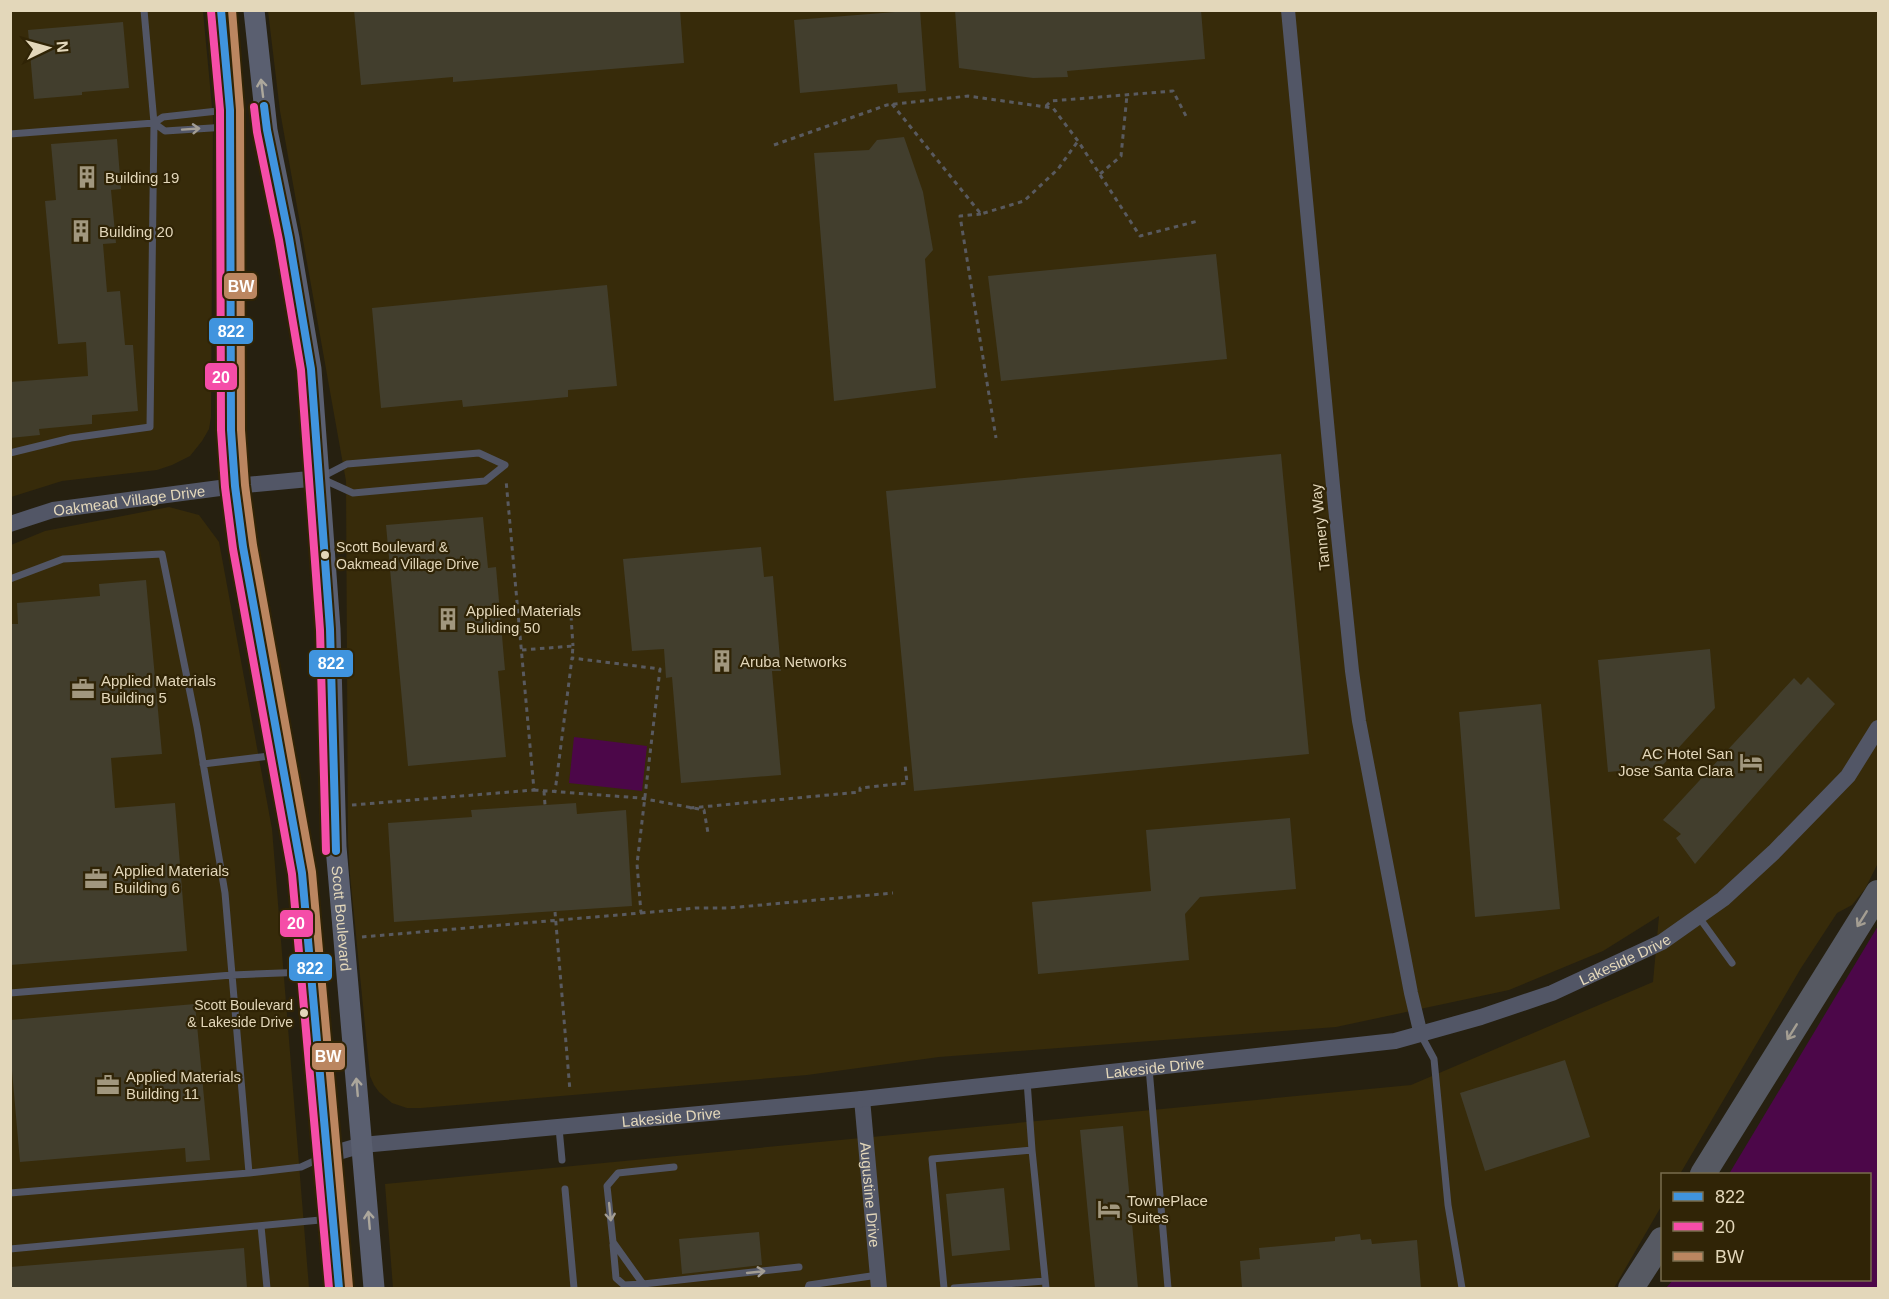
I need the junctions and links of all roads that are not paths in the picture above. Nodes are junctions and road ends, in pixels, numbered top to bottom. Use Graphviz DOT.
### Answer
graph roads {
  1 [pos="144,10"];
  2 [pos="221,10"];
  3 [pos="254,10"];
  4 [pos="1288,10"];
  5 [pos="230,118"];
  6 [pos="154,123"];
  7 [pos="10,134"];
  8 [pos="10,453"];
  9 [pos="320,478"];
  10 [pos="235,486"];
  11 [pos="10,524"];
  12 [pos="10,579"];
  13 [pos="1878,728"];
  14 [pos="281,755"];
  15 [pos="203,764"];
  16 [pos="1878,892"];
  17 [pos="1698,916"];
  18 [pos="1732,963"];
  19 [pos="311,972"];
  20 [pos="232,975"];
  21 [pos="10,993"];
  22 [pos="1421,1035"];
  23 [pos="1149,1068"];
  24 [pos="1026,1080"];
  25 [pos="862,1100"];
  26 [pos="559,1128"];
  27 [pos="363,1145"];
  28 [pos="1032,1150"];
  29 [pos="328,1155"];
  30 [pos="562,1160"];
  31 [pos="674,1167"];
  32 [pos="249,1173"];
  33 [pos="1704,1173"];
  34 [pos="565,1189"];
  35 [pos="10,1193"];
  36 [pos="332,1219"];
  37 [pos="261,1226"];
  38 [pos="613,1242"];
  39 [pos="1661,1242"];
  40 [pos="10,1249"];
  41 [pos="799,1267"];
  42 [pos="878,1282"];
  43 [pos="1638,1282"];
  44 [pos="644,1284"];
  45 [pos="1046,1285"];
  46 [pos="267,1288"];
  47 [pos="339,1288"];
  48 [pos="374,1288"];
  49 [pos="574,1288"];
  50 [pos="808,1288"];
  51 [pos="944,1288"];
  52 [pos="954,1288"];
  53 [pos="1168,1288"];
  54 [pos="1462,1288"];
  1 -- 6 [label="lane"];
  2 -- 5 [label="main road"];
  9 -- 3 [label="main road, Scott Boulevard, one-way"];
  4 -- 22 [label="street, Tannery Way"];
  5 -- 6 [label="lane"];
  6 -- 5 [label="lane, one-way"];
  5 -- 10 [label="main road"];
  6 -- 7 [label="lane"];
  6 -- 8 [label="lane"];
  9 -- 9 [label="lane"];
  9 -- 10 [label="street, Oakmead Village Drive"];
  27 -- 9 [label="main road, Scott Boulevard, one-way"];
  10 -- 11 [label="street, Oakmead Village Drive"];
  10 -- 14 [label="main road"];
  12 -- 15 [label="lane"];
  13 -- 17 [label="street, Lakeside Drive"];
  14 -- 15 [label="lane"];
  14 -- 19 [label="main road"];
  15 -- 20 [label="lane"];
  16 -- 33 [label="highway, one-way"];
  17 -- 18 [label="lane"];
  17 -- 22 [label="street, Lakeside Drive"];
  19 -- 20 [label="lane"];
  19 -- 29 [label="main road"];
  20 -- 21 [label="lane"];
  20 -- 32 [label="lane"];
  22 -- 23 [label="street, Lakeside Drive"];
  22 -- 54 [label="lane"];
  23 -- 24 [label="street, Lakeside Drive"];
  23 -- 53 [label="lane"];
  24 -- 25 [label="street, Lakeside Drive"];
  24 -- 28 [label="lane"];
  25 -- 26 [label="street, Lakeside Drive"];
  25 -- 42 [label="street, Augustine Drive"];
  26 -- 27 [label="street, Lakeside Drive"];
  26 -- 30 [label="lane"];
  27 -- 29 [label="street, Lakeside Drive"];
  48 -- 27 [label="main road, Scott Boulevard, one-way"];
  28 -- 45 [label="lane"];
  28 -- 51 [label="lane"];
  29 -- 32 [label="lane"];
  29 -- 36 [label="main road"];
  31 -- 38 [label="lane, one-way"];
  32 -- 35 [label="lane"];
  34 -- 49 [label="lane"];
  36 -- 37 [label="lane"];
  36 -- 47 [label="main road"];
  37 -- 40 [label="lane"];
  37 -- 46 [label="lane"];
  38 -- 44 [label="lane"];
  38 -- 44 [label="lane"];
  39 -- 43 [label="highway"];
  44 -- 41 [label="lane, one-way"];
  42 -- 50 [label="lane"];
  45 -- 52 [label="lane"];
}
